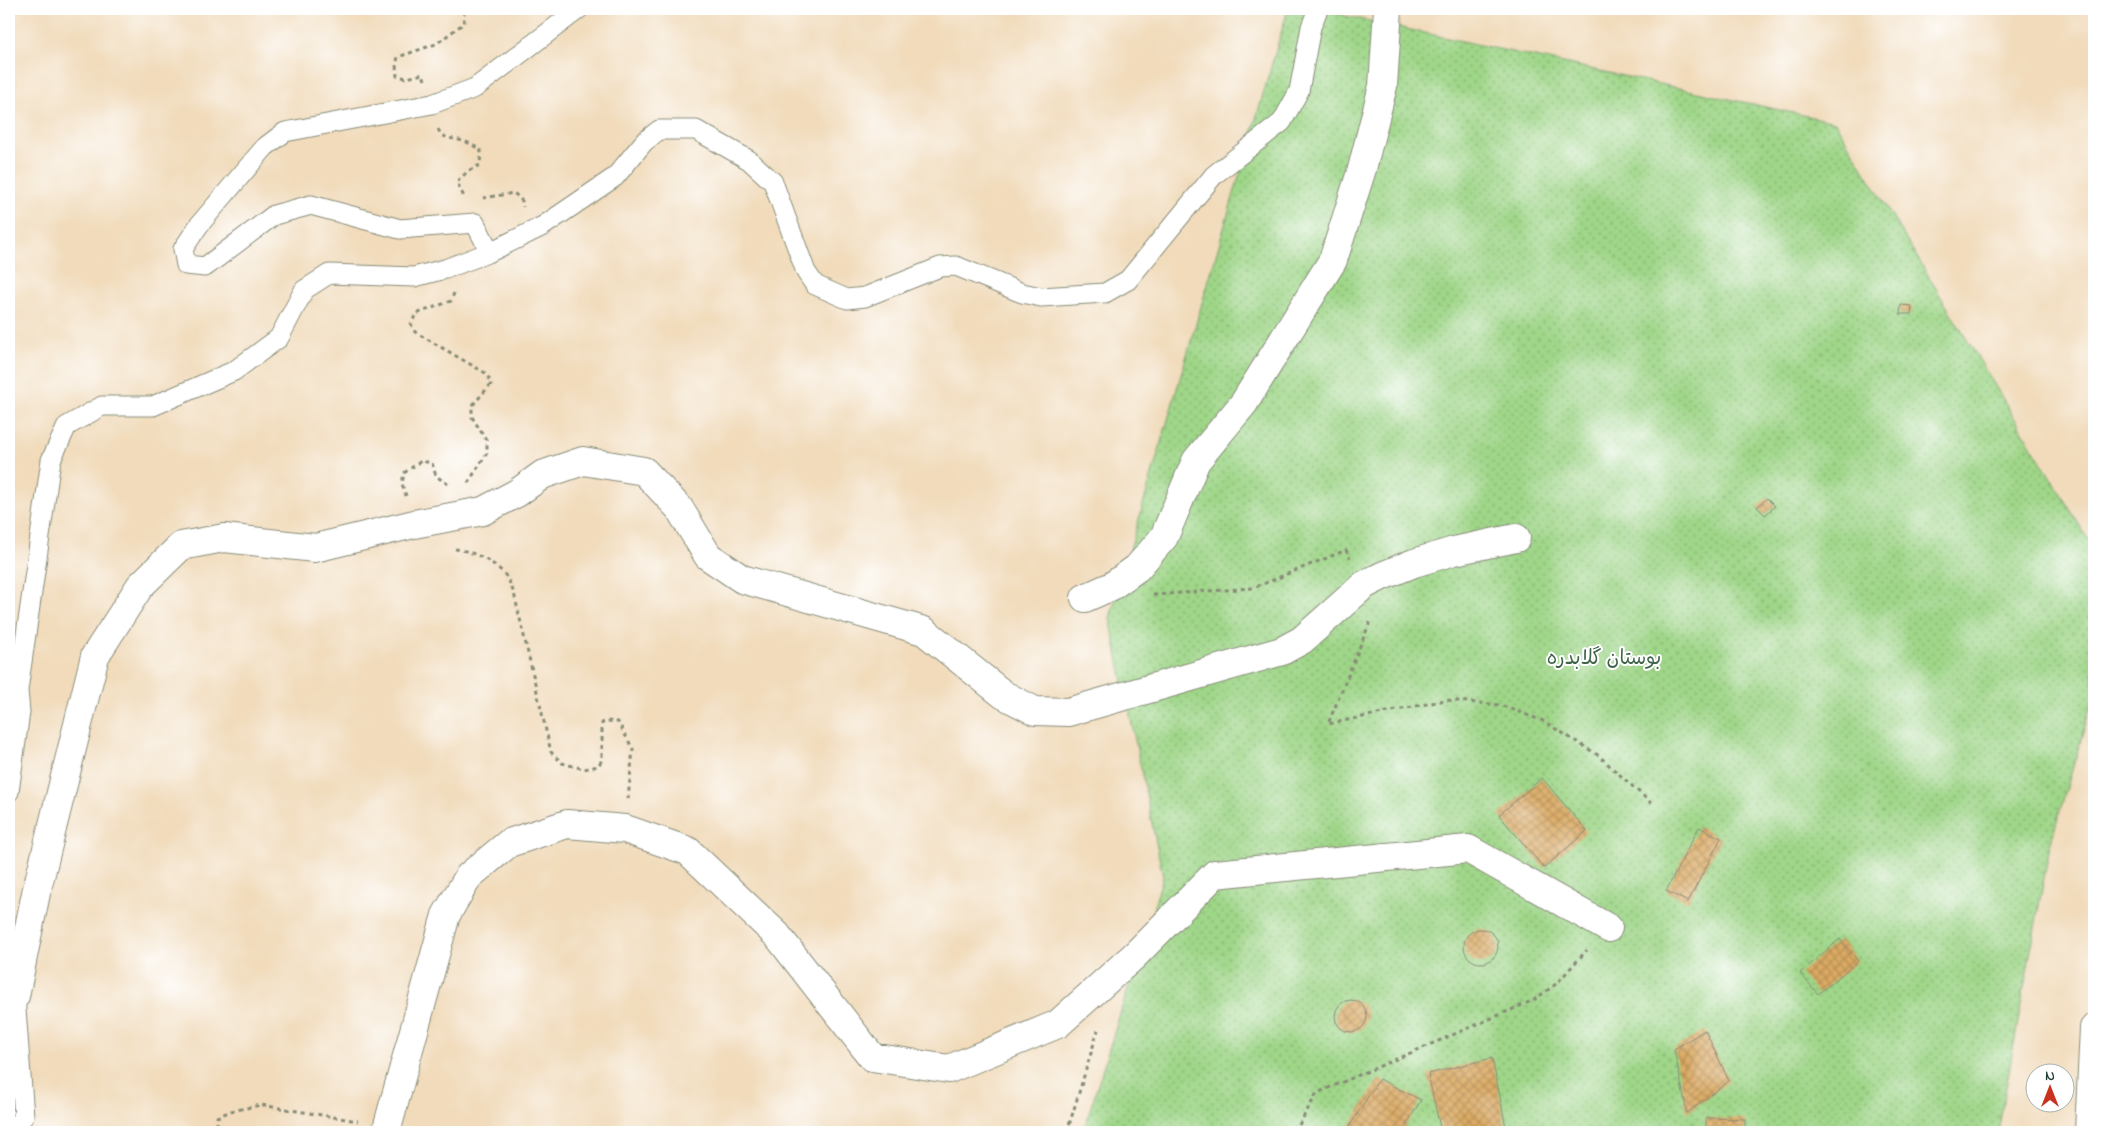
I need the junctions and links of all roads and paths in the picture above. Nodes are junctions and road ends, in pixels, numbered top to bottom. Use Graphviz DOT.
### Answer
graph roads {
  1 [pos="464,9"];
  2 [pos="579,9"];
  3 [pos="1318,9"];
  4 [pos="1388,9"];
  5 [pos="432,104"];
  6 [pos="481,198"];
  7 [pos="466,201"];
  8 [pos="529,234"];
  9 [pos="490,252"];
  10 [pos="445,269"];
  11 [pos="454,487"];
  12 [pos="463,490"];
  13 [pos="414,524"];
  14 [pos="1516,538"];
  15 [pos="446,548"];
  16 [pos="1364,585"];
  17 [pos="1112,586"];
  18 [pos="1085,598"];
  19 [pos="14,712"];
  20 [pos="9,792"];
  21 [pos="1652,804"];
  22 [pos="625,829"];
  23 [pos="1608,928"];
  24 [pos="12,983"];
  25 [pos="2094,1028"];
  26 [pos="1098,1029"];
  27 [pos="387,1129"];
  28 [pos="11,1132"];
  29 [pos="223,1132"];
  30 [pos="1067,1132"];
  31 [pos="1295,1132"];
  32 [pos="2089,1132"];
  1 -- 5 [label="path"];
  2 -- 5 [label="lane"];
  3 -- 8 [label="lane"];
  4 -- 17 [label="street"];
  5 -- 7 [label="path"];
  5 -- 9 [label="lane"];
  6 -- 8 [label="path"];
  8 -- 9 [label="lane"];
  9 -- 10 [label="lane"];
  10 -- 12 [label="path"];
  10 -- 19 [label="lane"];
  11 -- 13 [label="path"];
  13 -- 16 [label="street"];
  13 -- 24 [label="street"];
  14 -- 16 [label="street"];
  15 -- 22 [label="path"];
  16 -- 17 [label="path"];
  16 -- 21 [label="path"];
  17 -- 18 [label="street"];
  19 -- 20 [label="lane"];
  22 -- 23 [label="street"];
  22 -- 27 [label="street"];
  23 -- 31 [label="path"];
  24 -- 28 [label="lane"];
  25 -- 32 [label="street"];
  26 -- 30 [label="path"];
  27 -- 29 [label="path"];
}
